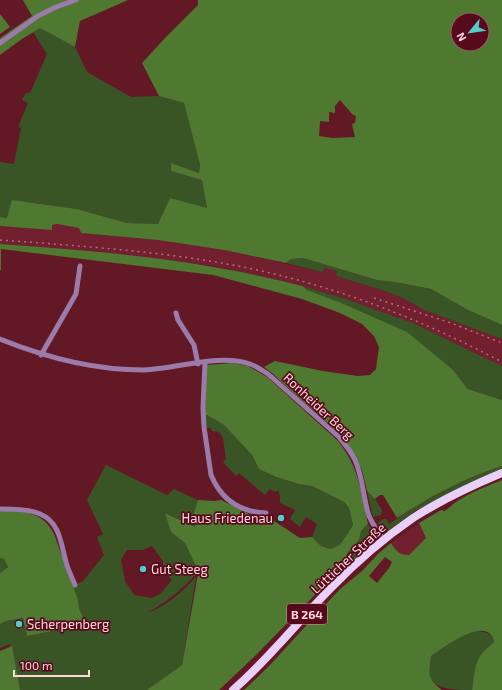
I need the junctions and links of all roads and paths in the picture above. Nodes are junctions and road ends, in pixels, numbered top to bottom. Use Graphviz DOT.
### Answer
graph roads {
  1 [pos="76,0"];
  2 [pos="0,43"];
  3 [pos="80,266"];
  4 [pos="176,314"];
  5 [pos="0,339"];
  6 [pos="41,355"];
  7 [pos="204,362"];
  8 [pos="198,364"];
  9 [pos="502,472"];
  10 [pos="0,509"];
  11 [pos="266,513"];
  12 [pos="384,540"];
  13 [pos="75,585"];
  14 [pos="233,690"];
  1 -- 2 [label="street"];
  3 -- 6 [label="street"];
  4 -- 8 [label="street"];
  5 -- 6 [label="street, Ronheider Berg"];
  6 -- 8 [label="street, Ronheider Berg"];
  7 -- 8 [label="street, Ronheider Berg"];
  7 -- 11 [label="street"];
  7 -- 12 [label="street, Ronheider Berg"];
  9 -- 12 [label="main road, Lütticher Straße / B 264"];
  10 -- 13 [label="street"];
  12 -- 14 [label="main road, Lütticher Straße / B 264"];
}
